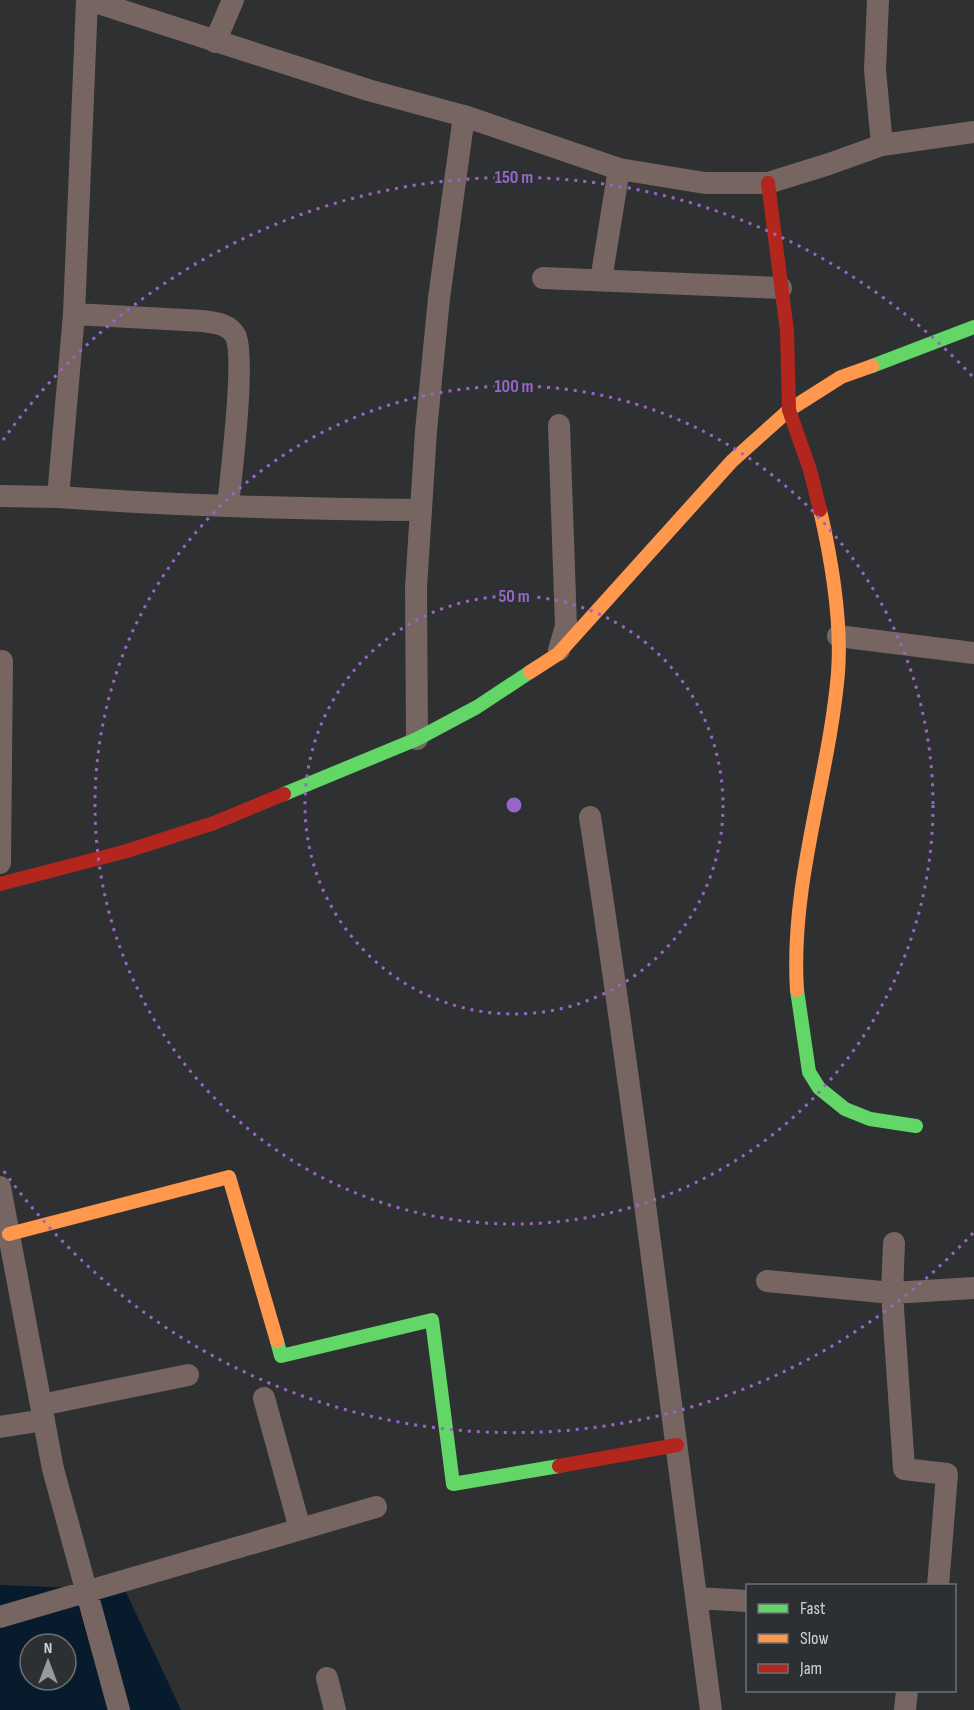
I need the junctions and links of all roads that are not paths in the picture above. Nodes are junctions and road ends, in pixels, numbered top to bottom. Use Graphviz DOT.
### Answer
graph roads {
  1 [pos="88,0"];
  2 [pos="233,0"];
  3 [pos="878,0"];
  4 [pos="215,42"];
  5 [pos="464,116"];
  6 [pos="974,132"];
  7 [pos="882,144"];
  8 [pos="619,169"];
  9 [pos="768,183"];
  10 [pos="543,278"];
  11 [pos="601,280"];
  12 [pos="781,288"];
  13 [pos="74,314"];
  14 [pos="974,327"];
  15 [pos="789,410"];
  16 [pos="559,425"];
  17 [pos="0,496"];
  18 [pos="57,497"];
  19 [pos="228,505"];
  20 [pos="421,510"];
  21 [pos="838,636"];
  22 [pos="974,653"];
  23 [pos="558,654"];
  24 [pos="0,661"];
  25 [pos="417,739"];
  26 [pos="590,816"];
  27 [pos="0,862"];
  28 [pos="0,884"];
  29 [pos="916,1126"];
  30 [pos="0,1186"];
  31 [pos="9,1234"];
  32 [pos="894,1243"];
  33 [pos="767,1281"];
  34 [pos="974,1288"];
  35 [pos="892,1293"];
  36 [pos="188,1375"];
  37 [pos="264,1398"];
  38 [pos="43,1412"];
  39 [pos="0,1427"];
  40 [pos="677,1445"];
  41 [pos="376,1507"];
  42 [pos="300,1529"];
  43 [pos="939,1584"];
  44 [pos="86,1591"];
  45 [pos="696,1598"];
  46 [pos="746,1601"];
  47 [pos="0,1617"];
  48 [pos="327,1678"];
  49 [pos="907,1692"];
  50 [pos="119,1710"];
  51 [pos="335,1710"];
  52 [pos="711,1710"];
  53 [pos="905,1710"];
  1 -- 4 [label="street"];
  1 -- 13 [label="street"];
  2 -- 4 [label="street"];
  3 -- 7 [label="street"];
  4 -- 5 [label="street"];
  5 -- 8 [label="street"];
  5 -- 20 [label="street"];
  6 -- 7 [label="street"];
  7 -- 9 [label="street"];
  8 -- 9 [label="street"];
  8 -- 11 [label="street"];
  9 -- 12 [label="street"];
  10 -- 11 [label="street"];
  11 -- 12 [label="street"];
  12 -- 15 [label="street"];
  13 -- 18 [label="street"];
  13 -- 19 [label="street"];
  14 -- 15 [label="street"];
  15 -- 21 [label="street"];
  15 -- 23 [label="street"];
  16 -- 23 [label="street"];
  17 -- 18 [label="street"];
  18 -- 19 [label="street"];
  19 -- 20 [label="street"];
  20 -- 25 [label="street"];
  21 -- 22 [label="street"];
  21 -- 29 [label="street"];
  23 -- 25 [label="street"];
  24 -- 27 [label="street"];
  25 -- 28 [label="street"];
  26 -- 40 [label="street"];
  30 -- 31 [label="street"];
  31 -- 38 [label="street"];
  31 -- 40 [label="street"];
  32 -- 35 [label="street"];
  33 -- 35 [label="street"];
  34 -- 35 [label="street"];
  35 -- 43 [label="street"];
  36 -- 38 [label="street"];
  37 -- 42 [label="street"];
  38 -- 39 [label="street"];
  38 -- 44 [label="street"];
  40 -- 45 [label="street"];
  41 -- 42 [label="street"];
  42 -- 44 [label="street"];
  44 -- 47 [label="street"];
  44 -- 50 [label="street"];
  45 -- 46 [label="street"];
  45 -- 52 [label="street"];
  48 -- 51 [label="street"];
  49 -- 53 [label="street"];
}
